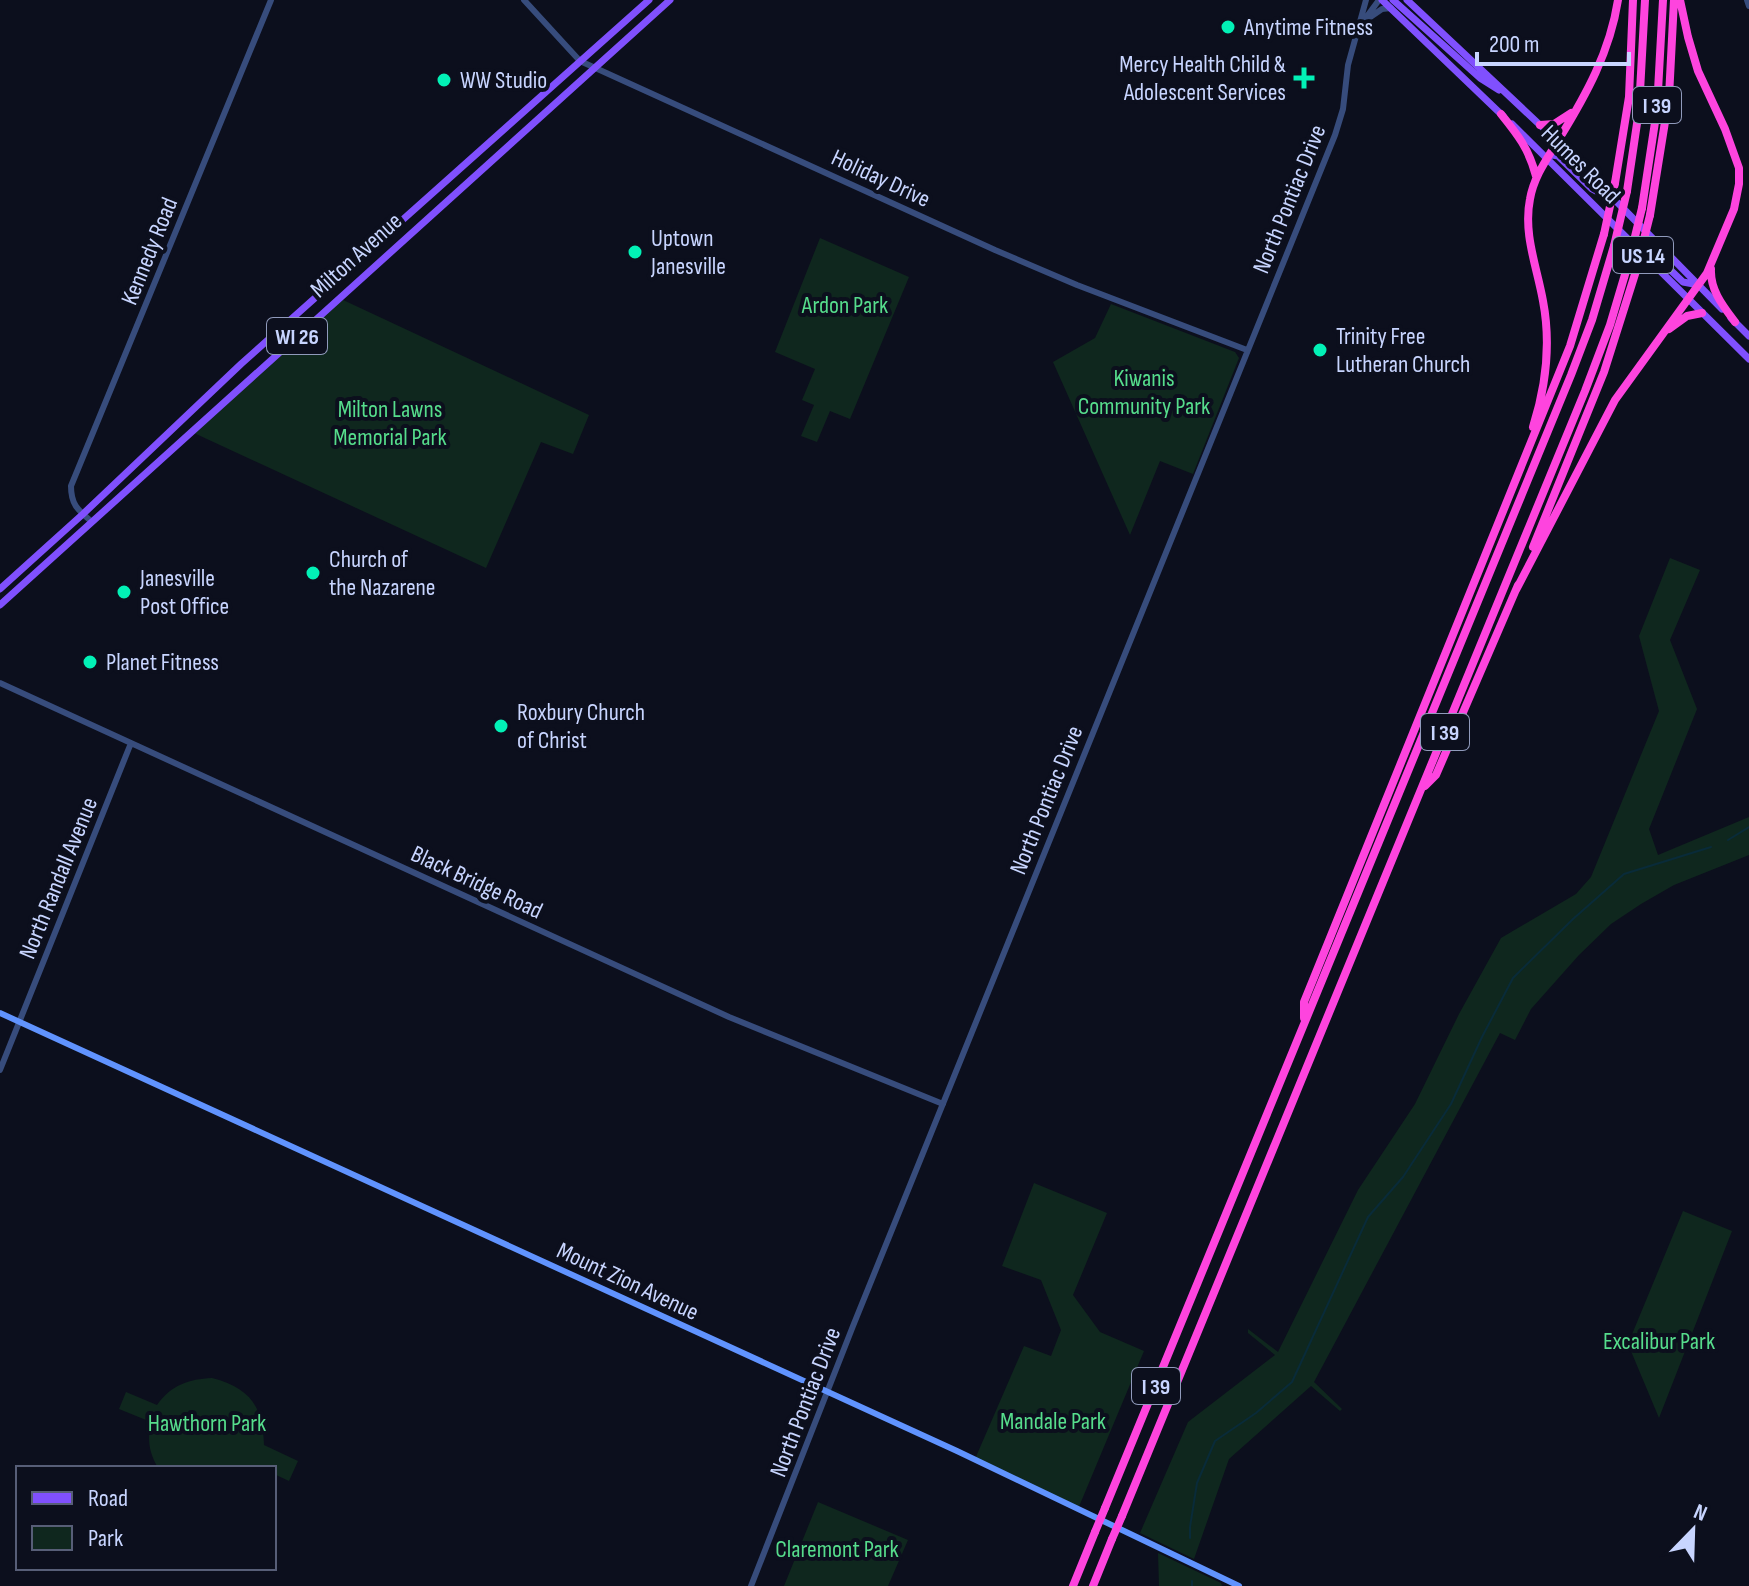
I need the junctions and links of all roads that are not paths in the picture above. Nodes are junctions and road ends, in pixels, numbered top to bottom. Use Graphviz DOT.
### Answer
graph roads {
  1 [pos="271,0"];
  2 [pos="524,0"];
  3 [pos="649,0"];
  4 [pos="670,0"];
  5 [pos="1366,0"];
  6 [pos="1380,0"];
  7 [pos="1407,0"];
  8 [pos="1618,0"];
  9 [pos="1633,0"];
  10 [pos="1645,0"];
  11 [pos="1663,0"];
  12 [pos="1674,0"];
  13 [pos="1680,0"];
  14 [pos="1747,0"];
  15 [pos="1392,4"];
  16 [pos="1749,6"];
  17 [pos="1362,23"];
  18 [pos="580,61"];
  19 [pos="596,67"];
  20 [pos="1508,95"];
  21 [pos="1575,110"];
  22 [pos="1501,114"];
  23 [pos="1540,125"];
  24 [pos="1558,142"];
  25 [pos="1547,157"];
  26 [pos="1536,176"];
  27 [pos="1615,201"];
  28 [pos="1626,238"];
  29 [pos="1715,256"];
  30 [pos="1699,285"];
  31 [pos="1688,299"];
  32 [pos="1702,313"];
  33 [pos="1735,322"];
  34 [pos="1749,336"];
  35 [pos="1659,337"];
  36 [pos="1247,350"];
  37 [pos="1749,359"];
  38 [pos="1510,495"];
  39 [pos="83,514"];
  40 [pos="92,522"];
  41 [pos="0,589"];
  42 [pos="1516,590"];
  43 [pos="0,605"];
  44 [pos="0,683"];
  45 [pos="131,743"];
  46 [pos="1421,789"];
  47 [pos="0,1013"];
  48 [pos="20,1022"];
  49 [pos="1305,1023"];
  50 [pos="0,1070"];
  51 [pos="943,1104"];
  52 [pos="828,1392"];
  53 [pos="751,1586"];
  54 [pos="1073,1586"];
  55 [pos="1093,1586"];
  56 [pos="1239,1586"];
  1 -- 39 [label="street, Kennedy Road"];
  2 -- 18 [label="street, Holiday Drive"];
  3 -- 18 [label="main road, Milton Avenue / WI 26"];
  4 -- 19 [label="main road, Milton Avenue / WI 26"];
  5 -- 17 [label="street, North Pontiac Drive"];
  6 -- 15 [label="main road, Humes Road / US 14"];
  6 -- 17 [label="street, North Pontiac Drive"];
  7 -- 20 [label="main road, Humes Road / US 14"];
  8 -- 21 [label="highway"];
  9 -- 38 [label="highway, bridge"];
  10 -- 49 [label="highway, I 39, bridge"];
  11 -- 46 [label="highway, I 39, bridge"];
  12 -- 42 [label="highway, bridge"];
  13 -- 29 [label="highway"];
  14 -- 16 [label="street"];
  15 -- 17 [label="street"];
  15 -- 20 [label="main road"];
  15 -- 22 [label="main road, Humes Road / US 14"];
  17 -- 36 [label="street, North Pontiac Drive"];
  18 -- 19 [label="street, Holiday Drive"];
  18 -- 39 [label="main road, Milton Avenue / WI 26"];
  19 -- 36 [label="street, Holiday Drive"];
  19 -- 40 [label="main road, Milton Avenue / WI 26"];
  20 -- 23 [label="main road, Humes Road / US 14"];
  21 -- 23 [label="highway"];
  21 -- 24 [label="highway"];
  22 -- 25 [label="main road, Humes Road / US 14"];
  22 -- 26 [label="highway"];
  23 -- 24 [label="main road, Humes Road / US 14"];
  24 -- 25 [label="highway"];
  24 -- 27 [label="main road, Humes Road / US 14"];
  25 -- 26 [label="highway"];
  25 -- 27 [label="main road"];
  25 -- 28 [label="main road, Humes Road / US 14"];
  26 -- 38 [label="highway"];
  27 -- 30 [label="main road, Humes Road / US 14"];
  28 -- 30 [label="main road"];
  28 -- 31 [label="main road, Humes Road / US 14"];
  29 -- 30 [label="highway"];
  29 -- 33 [label="highway"];
  30 -- 31 [label="highway"];
  30 -- 33 [label="main road, Humes Road / US 14"];
  31 -- 32 [label="main road, Humes Road / US 14"];
  31 -- 35 [label="highway"];
  32 -- 35 [label="highway"];
  32 -- 37 [label="main road, Humes Road / US 14"];
  33 -- 34 [label="main road, Humes Road / US 14"];
  35 -- 42 [label="highway"];
  36 -- 51 [label="street, North Pontiac Drive"];
  38 -- 49 [label="highway"];
  39 -- 40 [label="street"];
  39 -- 41 [label="main road, Milton Avenue / WI 26"];
  40 -- 43 [label="main road, Milton Avenue / WI 26"];
  42 -- 46 [label="highway"];
  44 -- 45 [label="street, Black Bridge Road"];
  45 -- 48 [label="street, North Randall Avenue"];
  45 -- 51 [label="street, Black Bridge Road"];
  46 -- 55 [label="highway, I 39, bridge"];
  47 -- 48 [label="main road, Mount Zion Avenue"];
  48 -- 50 [label="street, North Randall Avenue"];
  48 -- 52 [label="main road, Mount Zion Avenue"];
  49 -- 54 [label="highway, I 39, bridge"];
  51 -- 52 [label="street, North Pontiac Drive"];
  52 -- 53 [label="street, North Pontiac Drive"];
  52 -- 56 [label="main road, Mount Zion Avenue"];
}
